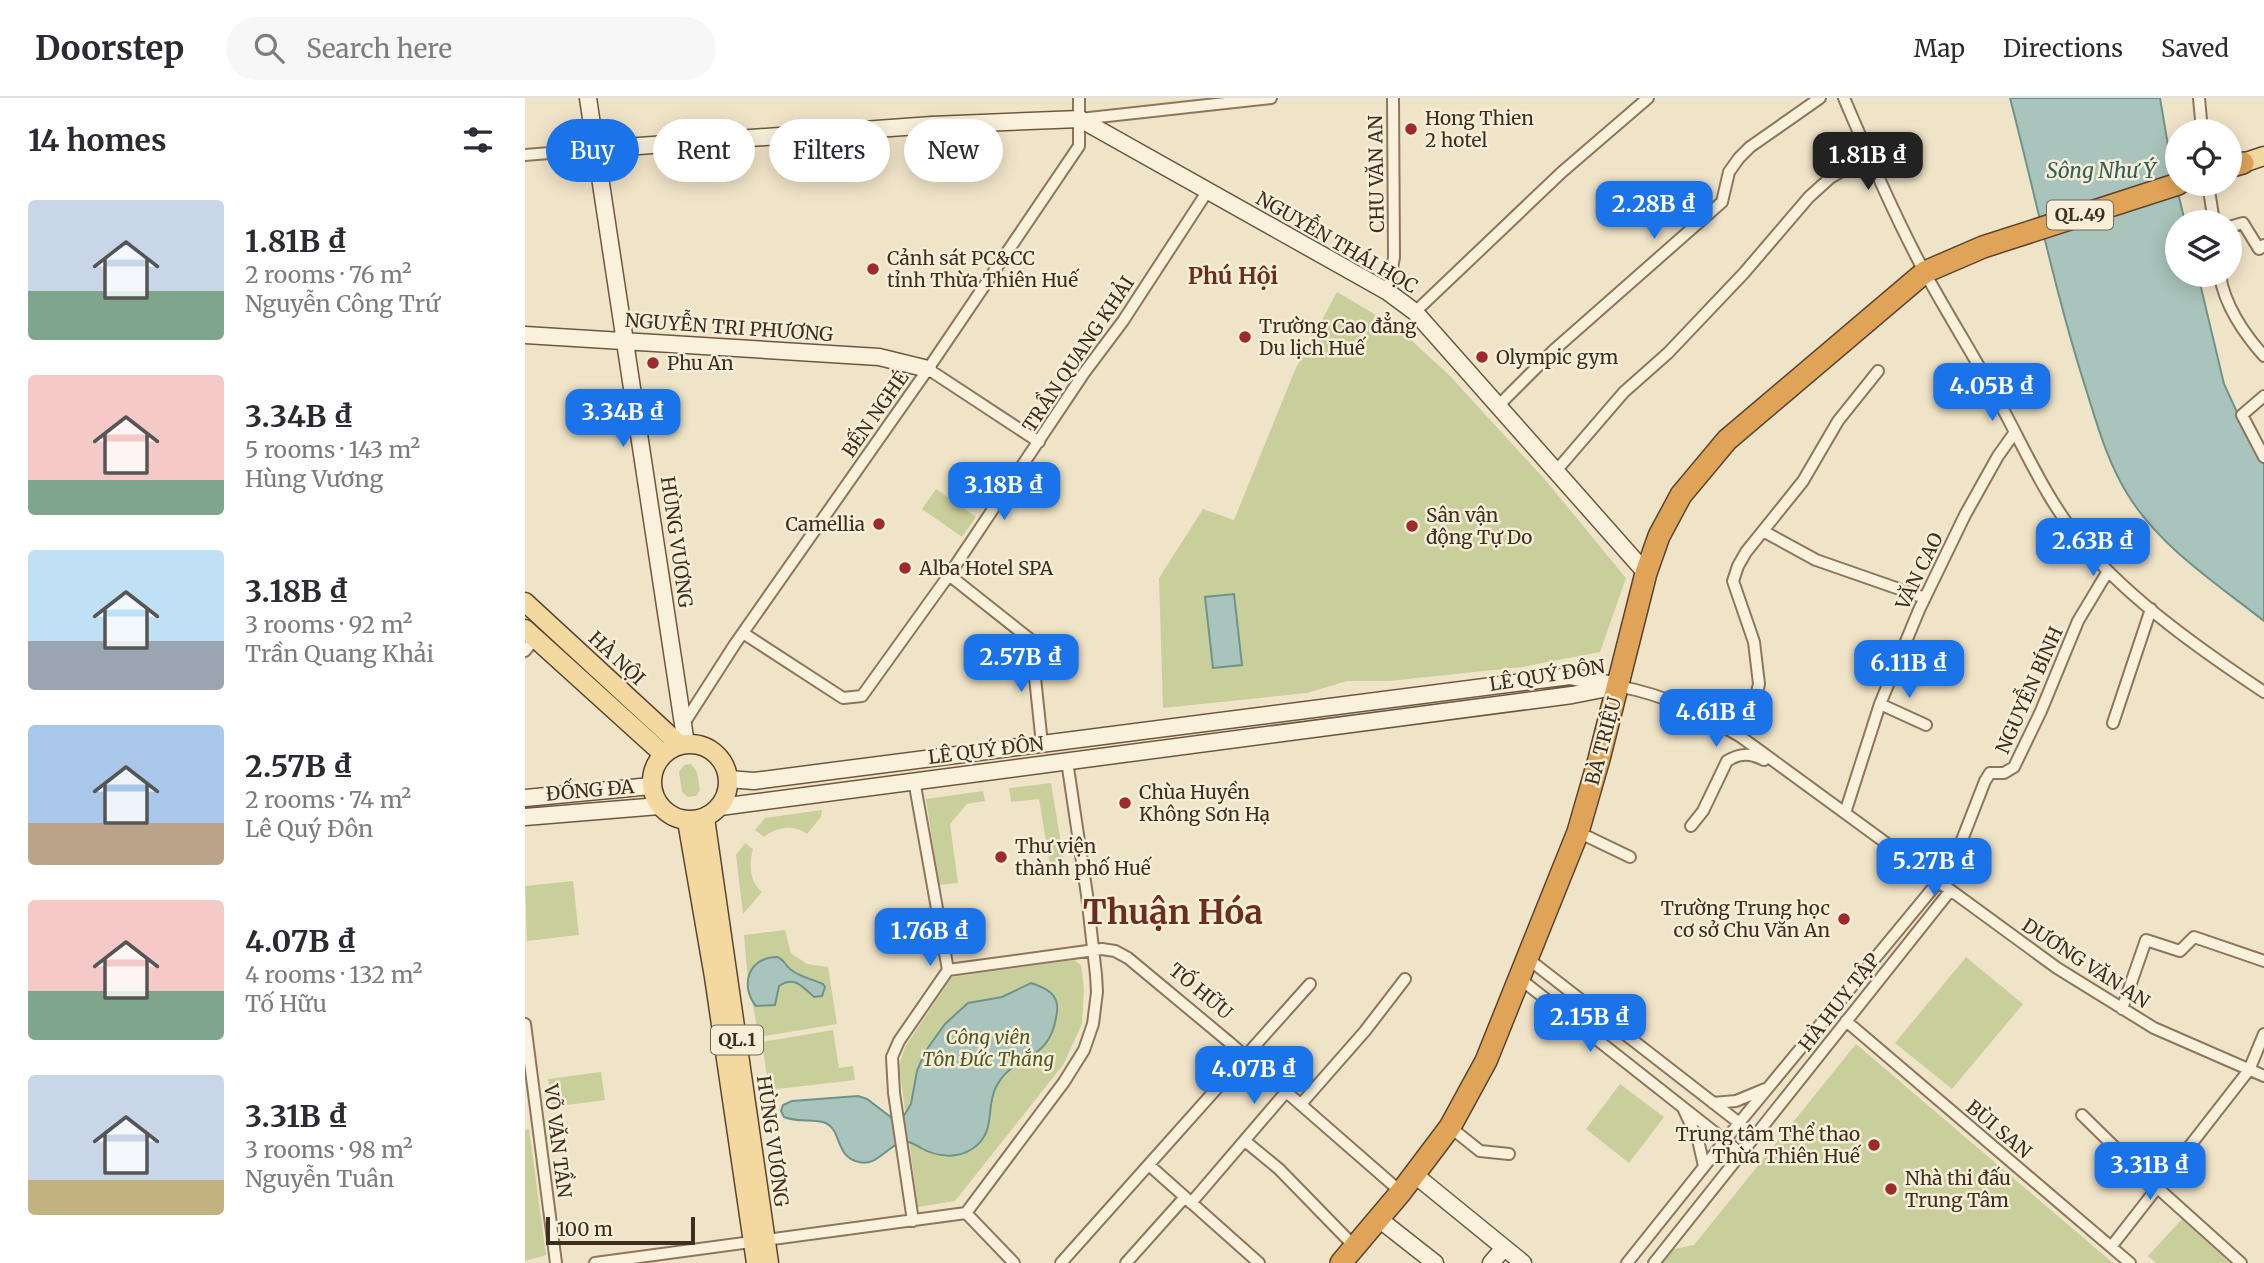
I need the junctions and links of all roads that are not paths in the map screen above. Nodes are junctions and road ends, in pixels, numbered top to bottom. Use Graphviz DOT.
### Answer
graph roads {
  1 [pos="588,98"];
  2 [pos="1079,98"];
  3 [pos="1271,98"];
  4 [pos="1393,98"];
  5 [pos="1648,98"];
  6 [pos="1821,98"];
  7 [pos="1844,98"];
  8 [pos="2199,98"];
  9 [pos="1233,101"];
  10 [pos="592,119"];
  11 [pos="1080,119"];
  12 [pos="2201,119"];
  13 [pos="639,146"];
  14 [pos="546,153"];
  15 [pos="525,155"];
  16 [pos="1869,155"];
  17 [pos="2264,156"];
  18 [pos="2242,163"];
  19 [pos="602,182"];
  20 [pos="2165,188"];
  21 [pos="1207,191"];
  22 [pos="2242,223"];
  23 [pos="2264,245"];
  24 [pos="1925,272"];
  25 [pos="2224,287"];
  26 [pos="1388,292"];
  27 [pos="1415,312"];
  28 [pos="525,335"];
  29 [pos="626,341"];
  30 [pos="2264,356"];
  31 [pos="928,369"];
  32 [pos="1878,371"];
  33 [pos="2264,396"];
  34 [pos="1498,407"];
  35 [pos="2015,432"];
  36 [pos="1039,442"];
  37 [pos="2264,457"];
  38 [pos="1556,471"];
  39 [pos="1762,530"];
  40 [pos="2108,571"];
  41 [pos="1646,573"];
  42 [pos="949,575"];
  43 [pos="1925,598"];
  44 [pos="525,602"];
  45 [pos="2151,609"];
  46 [pos="743,634"];
  47 [pos="528,639"];
  48 [pos="1618,686"];
  49 [pos="2264,692"];
  50 [pos="1353,704"];
  51 [pos="1880,704"];
  52 [pos="1356,723"];
  53 [pos="2113,723"];
  54 [pos="683,725"];
  55 [pos="1926,725"];
  56 [pos="1741,737"];
  57 [pos="1063,741"];
  58 [pos="683,744"];
  59 [pos="1042,744"];
  60 [pos="663,754"];
  61 [pos="1067,761"];
  62 [pos="1783,767"];
  63 [pos="832,771"];
  64 [pos="728,779"];
  65 [pos="914,780"];
  66 [pos="651,786"];
  67 [pos="834,790"];
  68 [pos="525,798"];
  69 [pos="659,806"];
  70 [pos="720,807"];
  71 [pos="1845,813"];
  72 [pos="525,817"];
  73 [pos="705,818"];
  74 [pos="687,821"];
  75 [pos="1691,826"];
  76 [pos="1578,832"];
  77 [pos="1630,856"];
  78 [pos="1944,886"];
  79 [pos="1093,950"];
  80 [pos="1527,958"];
  81 [pos="2264,961"];
  82 [pos="1872,962"];
  83 [pos="948,970"];
  84 [pos="1885,972"];
  85 [pos="1519,978"];
  86 [pos="1405,979"];
  87 [pos="1310,984"];
  88 [pos="2122,1009"];
  89 [pos="1846,1021"];
  90 [pos="525,1024"];
  91 [pos="2264,1034"];
  92 [pos="1803,1046"];
  93 [pos="1245,1056"];
  94 [pos="1815,1060"];
  95 [pos="2249,1070"];
  96 [pos="2264,1076"];
  97 [pos="1768,1088"];
  98 [pos="1286,1092"];
  99 [pos="1713,1103"];
  100 [pos="1301,1104"];
  101 [pos="1681,1104"];
  102 [pos="2082,1115"];
  103 [pos="1739,1123"];
  104 [pos="538,1124"];
  105 [pos="525,1126"];
  106 [pos="1450,1127"];
  107 [pos="1756,1136"];
  108 [pos="1725,1140"];
  109 [pos="1245,1141"];
  110 [pos="1509,1154"];
  111 [pos="1742,1154"];
  112 [pos="1149,1165"];
  113 [pos="1704,1166"];
  114 [pos="1415,1175"];
  115 [pos="2158,1187"];
  116 [pos="1401,1192"];
  117 [pos="1188,1200"];
  118 [pos="966,1213"];
  119 [pos="1379,1220"];
  120 [pos="913,1221"];
  121 [pos="759,1240"];
  122 [pos="1355,1247"];
  123 [pos="2111,1247"];
  124 [pos="1504,1248"];
  125 [pos="608,1262"];
  126 [pos="1129,1262"];
  127 [pos="556,1263"];
  128 [pos="595,1263"];
  129 [pos="756,1263"];
  130 [pos="769,1263"];
  131 [pos="1014,1263"];
  132 [pos="1061,1263"];
  133 [pos="1259,1263"];
  134 [pos="1341,1263"];
  135 [pos="1435,1263"];
  136 [pos="1491,1263"];
  137 [pos="1523,1263"];
  138 [pos="1627,1263"];
  139 [pos="1654,1263"];
  140 [pos="2130,1263"];
  141 [pos="2241,1263"];
  1 -- 10 [label="street, HÙNG VƯƠNG"];
  2 -- 11 [label="street, BẾN NGHÉ"];
  3 -- 9 [label="street"];
  4 -- 26 [label="street, CHU VĂN AN"];
  5 -- 27 [label="street"];
  6 -- 34 [label="street"];
  7 -- 16 [label="street"];
  8 -- 12 [label="street"];
  9 -- 11 [label="street"];
  11 -- 13 [label="street"];
  11 -- 21 [label="street, NGUYỄN THÁI HỌC"];
  11 -- 31 [label="street, BẾN NGHÉ"];
  14 -- 15 [label="street"];
  16 -- 24 [label="street"];
  16 -- 38 [label="street"];
  17 -- 18 [label="main road"];
  19 -- 29 [label="street, HÙNG VƯƠNG"];
  20 -- 24 [label="highway, QL.49"];
  21 -- 26 [label="street, NGUYỄN THÁI HỌC"];
  21 -- 36 [label="street, TRẦN QUANG KHẢI"];
  22 -- 23 [label="street"];
  24 -- 35 [label="street"];
  24 -- 41 [label="highway, BÀ TRIỆU / QL.49"];
  25 -- 30 [label="street"];
  26 -- 27 [label="street, NGUYỄN THÁI HỌC"];
  27 -- 34 [label="street, NGUYỄN THÁI HỌC"];
  28 -- 29 [label="street, NGUYỄN TRI PHƯƠNG"];
  29 -- 31 [label="street, NGUYỄN TRI PHƯƠNG"];
  29 -- 54 [label="street, HÙNG VƯƠNG"];
  31 -- 36 [label="street"];
  31 -- 46 [label="street, BẾN NGHÉ"];
  32 -- 39 [label="street"];
  33 -- 37 [label="street"];
  34 -- 38 [label="street, NGUYỄN THÁI HỌC"];
  35 -- 40 [label="street"];
  35 -- 43 [label="street, VĂN CAO"];
  36 -- 42 [label="street, TRẦN QUANG KHẢI"];
  38 -- 41 [label="street, NGUYỄN THÁI HỌC"];
  39 -- 43 [label="street"];
  39 -- 56 [label="street"];
  40 -- 45 [label="street"];
  40 -- 78 [label="street, NGUYỄN BÍNH"];
  41 -- 48 [label="highway, BÀ TRIỆU / QL.49"];
  42 -- 46 [label="street, TRẦN QUANG KHẢI"];
  42 -- 59 [label="street"];
  43 -- 51 [label="street, VĂN CAO"];
  44 -- 58 [label="main road, HÀ NỘI"];
  45 -- 49 [label="street"];
  45 -- 53 [label="street"];
  46 -- 54 [label="street, BẾN NGHÉ"];
  47 -- 60 [label="main road, HÀ NỘI"];
  48 -- 50 [label="street, LÊ QUÝ ĐÔN"];
  48 -- 52 [label="street, LÊ QUÝ ĐÔN"];
  48 -- 56 [label="street, DƯƠNG VĂN AN"];
  48 -- 76 [label="highway, BÀ TRIỆU / QL.49"];
  50 -- 52 [label="street"];
  50 -- 57 [label="street, LÊ QUÝ ĐÔN"];
  51 -- 55 [label="street"];
  51 -- 71 [label="street, VĂN CAO"];
  52 -- 61 [label="street, LÊ QUÝ ĐÔN"];
  54 -- 58 [label="street, HÙNG VƯƠNG"];
  56 -- 62 [label="street, DƯƠNG VĂN AN"];
  57 -- 59 [label="street, LÊ QUÝ ĐÔN"];
  57 -- 61 [label="street"];
  58 -- 60 [label="main road"];
  58 -- 64 [label="main road"];
  59 -- 63 [label="street, LÊ QUÝ ĐÔN"];
  60 -- 66 [label="main road"];
  61 -- 65 [label="street, LÊ QUÝ ĐÔN"];
  61 -- 79 [label="street"];
  62 -- 71 [label="street, DƯƠNG VĂN AN"];
  62 -- 75 [label="street"];
  63 -- 64 [label="street, LÊ QUÝ ĐÔN"];
  63 -- 67 [label="street"];
  64 -- 70 [label="main road"];
  65 -- 67 [label="street, LÊ QUÝ ĐÔN"];
  65 -- 83 [label="street"];
  66 -- 68 [label="street, ĐỐNG ĐA"];
  66 -- 69 [label="main road"];
  67 -- 70 [label="street, LÊ QUÝ ĐÔN"];
  69 -- 72 [label="street, ĐỐNG ĐA"];
  69 -- 74 [label="main road"];
  70 -- 73 [label="main road"];
  71 -- 78 [label="street, DƯƠNG VĂN AN"];
  73 -- 74 [label="main road"];
  73 -- 121 [label="main road, HÙNG VƯƠNG / QL.1"];
  74 -- 121 [label="main road, HÙNG VƯƠNG / QL.1"];
  76 -- 77 [label="street"];
  76 -- 80 [label="highway, BÀ TRIỆU / QL.49"];
  78 -- 82 [label="street, HÀ HUY TẬP"];
  78 -- 84 [label="street, HÀ HUY TẬP"];
  78 -- 88 [label="street, DƯƠNG VĂN AN"];
  79 -- 83 [label="street"];
  79 -- 93 [label="street, TỐ HỮU"];
  79 -- 118 [label="street"];
  80 -- 85 [label="highway, BÀ TRIỆU / QL.49"];
  80 -- 99 [label="street"];
  81 -- 88 [label="street"];
  82 -- 84 [label="street"];
  82 -- 92 [label="street, HÀ HUY TẬP"];
  83 -- 120 [label="street"];
  84 -- 89 [label="street, HÀ HUY TẬP"];
  85 -- 101 [label="street"];
  85 -- 106 [label="highway, BÀ TRIỆU / QL.49"];
  86 -- 100 [label="street"];
  87 -- 93 [label="street"];
  88 -- 95 [label="street, DƯƠNG VĂN AN"];
  89 -- 94 [label="street, HÀ HUY TẬP"];
  89 -- 123 [label="street, BÙI SAN"];
  90 -- 104 [label="street, VÕ VĂN TẦN"];
  91 -- 95 [label="street"];
  92 -- 94 [label="street"];
  92 -- 97 [label="street, HÀ HUY TẬP"];
  93 -- 98 [label="street, TỐ HỮU"];
  93 -- 112 [label="street"];
  94 -- 107 [label="street, HÀ HUY TẬP"];
  95 -- 96 [label="street, DƯƠNG VĂN AN"];
  95 -- 115 [label="street"];
  97 -- 99 [label="street, HÀ HUY TẬP"];
  97 -- 103 [label="street, HÀ HUY TẬP"];
  98 -- 100 [label="street, TỐ HỮU"];
  98 -- 109 [label="street"];
  99 -- 103 [label="street"];
  100 -- 116 [label="street, TỐ HỮU"];
  101 -- 108 [label="street"];
  101 -- 113 [label="street"];
  102 -- 115 [label="street"];
  103 -- 107 [label="street"];
  103 -- 108 [label="street, HÀ HUY TẬP"];
  104 -- 105 [label="street"];
  104 -- 127 [label="street, VÕ VĂN TẦN"];
  106 -- 110 [label="street"];
  106 -- 114 [label="highway, BÀ TRIỆU / QL.49"];
  107 -- 111 [label="street, HÀ HUY TẬP"];
  108 -- 111 [label="street"];
  108 -- 113 [label="street, HÀ HUY TẬP"];
  109 -- 117 [label="street"];
  109 -- 122 [label="street"];
  111 -- 139 [label="street, HÀ HUY TẬP"];
  112 -- 117 [label="street"];
  112 -- 132 [label="street"];
  113 -- 138 [label="street, HÀ HUY TẬP"];
  114 -- 116 [label="highway, BÀ TRIỆU / QL.49"];
  114 -- 124 [label="street"];
  115 -- 123 [label="street"];
  115 -- 141 [label="street"];
  116 -- 119 [label="highway, BÀ TRIỆU / QL.49"];
  117 -- 126 [label="street"];
  117 -- 133 [label="street"];
  118 -- 120 [label="street"];
  118 -- 131 [label="street"];
  119 -- 122 [label="highway, BÀ TRIỆU / QL.49"];
  119 -- 135 [label="street"];
  120 -- 121 [label="street"];
  121 -- 125 [label="street"];
  121 -- 129 [label="main road, HÙNG VƯƠNG / QL.1"];
  121 -- 130 [label="main road, HÙNG VƯƠNG / QL.1"];
  122 -- 134 [label="highway, BÀ TRIỆU / QL.49"];
  123 -- 140 [label="street, BÙI SAN"];
  124 -- 136 [label="street"];
  124 -- 137 [label="street"];
  125 -- 128 [label="street"];
}
